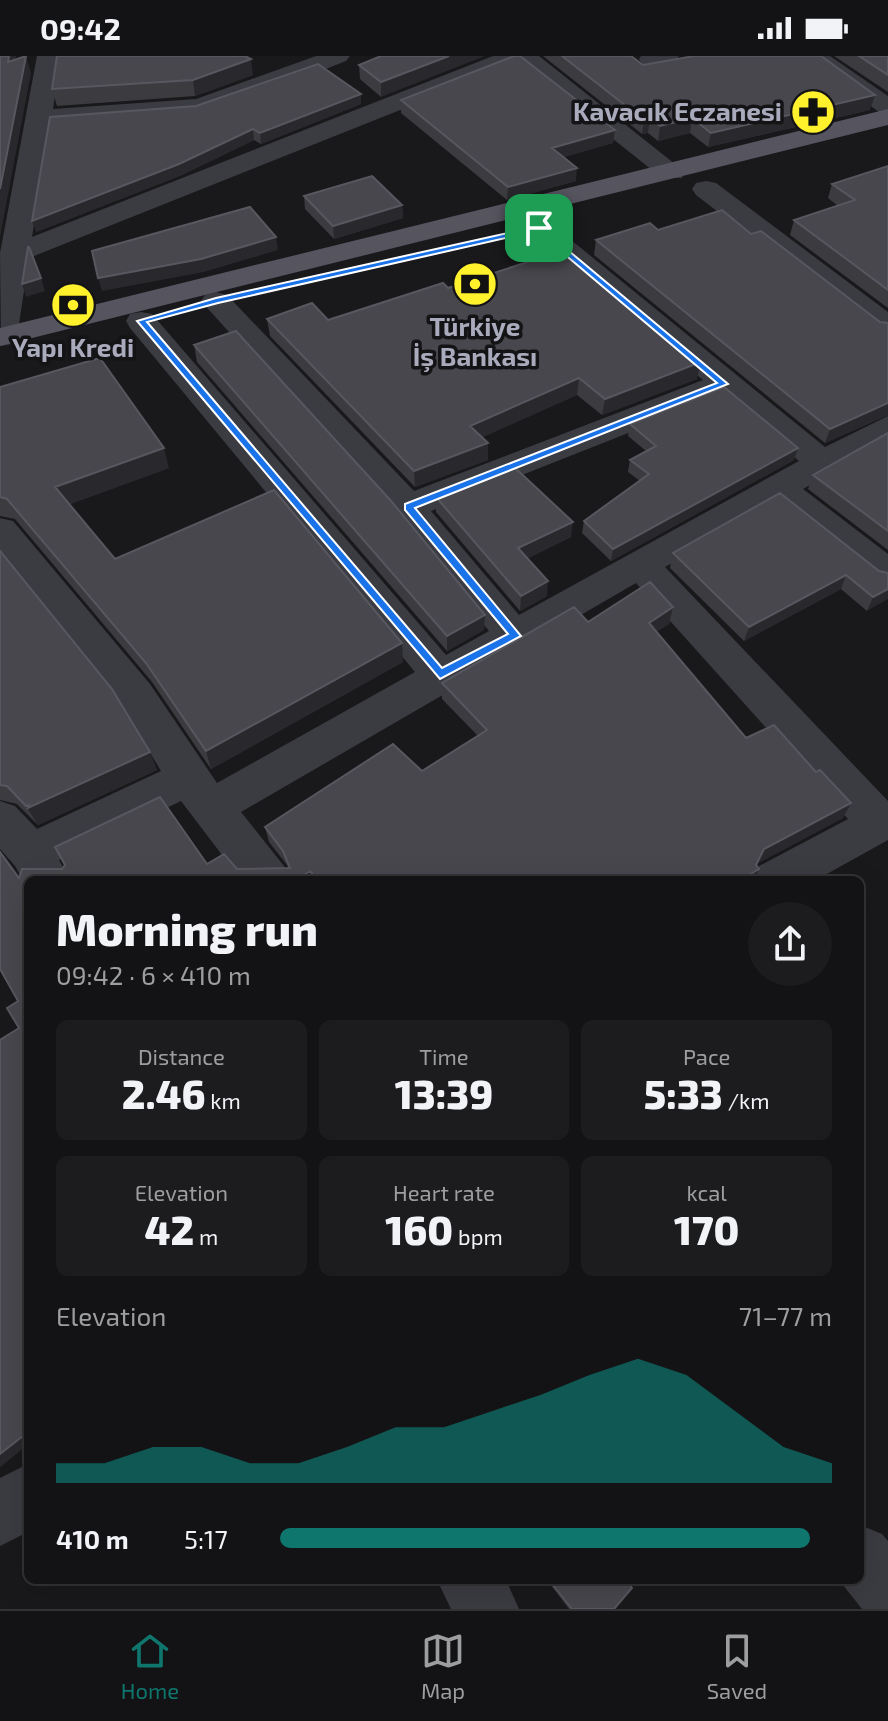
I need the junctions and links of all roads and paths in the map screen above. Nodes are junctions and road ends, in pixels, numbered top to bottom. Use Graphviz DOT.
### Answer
graph roads {
  1 [pos="338,56"];
  2 [pos="514,56"];
  3 [pos="524,56"];
  4 [pos="814,56"];
  5 [pos="53,58"];
  6 [pos="888,107"];
  7 [pos="888,117"];
  8 [pos="39,118"];
  9 [pos="888,143"];
  10 [pos="672,172"];
  11 [pos="706,189"];
  12 [pos="539,228"];
  13 [pos="14,254"];
  14 [pos="216,301"];
  15 [pos="141,321"];
  16 [pos="888,327"];
  17 [pos="0,337"];
  18 [pos="0,354"];
  19 [pos="724,384"];
  20 [pos="888,427"];
  21 [pos="822,462"];
  22 [pos="778,487"];
  23 [pos="408,507"];
  24 [pos="0,530"];
  25 [pos="640,564"];
  26 [pos="888,574"];
  27 [pos="515,636"];
  28 [pos="440,675"];
  29 [pos="200,793"];
  30 [pos="884,822"];
  31 [pos="18,843"];
  32 [pos="265,876"];
  33 [pos="783,876"];
  34 [pos="24,1498"];
  35 [pos="0,1515"];
  36 [pos="864,1561"];
  37 [pos="471,1584"];
  38 [pos="888,1591"];
  39 [pos="487,1609"];
  1 -- 8 [label="street"];
  2 -- 13 [label="street"];
  3 -- 10 [label="street"];
  4 -- 6 [label="street"];
  5 -- 8 [label="street"];
  7 -- 10 [label="main road"];
  8 -- 13 [label="street"];
  9 -- 11 [label="main road"];
  10 -- 17 [label="main road"];
  11 -- 12 [label="main road"];
  11 -- 16 [label="street"];
  12 -- 14 [label="main road"];
  12 -- 19 [label="street"];
  13 -- 17 [label="street"];
  14 -- 15 [label="main road"];
  14 -- 23 [label="street"];
  15 -- 18 [label="main road"];
  15 -- 28 [label="street"];
  19 -- 21 [label="street"];
  19 -- 23 [label="street"];
  20 -- 21 [label="street"];
  21 -- 22 [label="street"];
  22 -- 25 [label="street"];
  22 -- 26 [label="street"];
  23 -- 27 [label="street"];
  24 -- 29 [label="street"];
  25 -- 27 [label="street"];
  25 -- 30 [label="street"];
  27 -- 28 [label="street"];
  28 -- 29 [label="street"];
  29 -- 31 [label="street"];
  29 -- 32 [label="street"];
  30 -- 33 [label="street"];
  34 -- 35 [label="street"];
  36 -- 38 [label="street"];
  37 -- 39 [label="street"];
}
